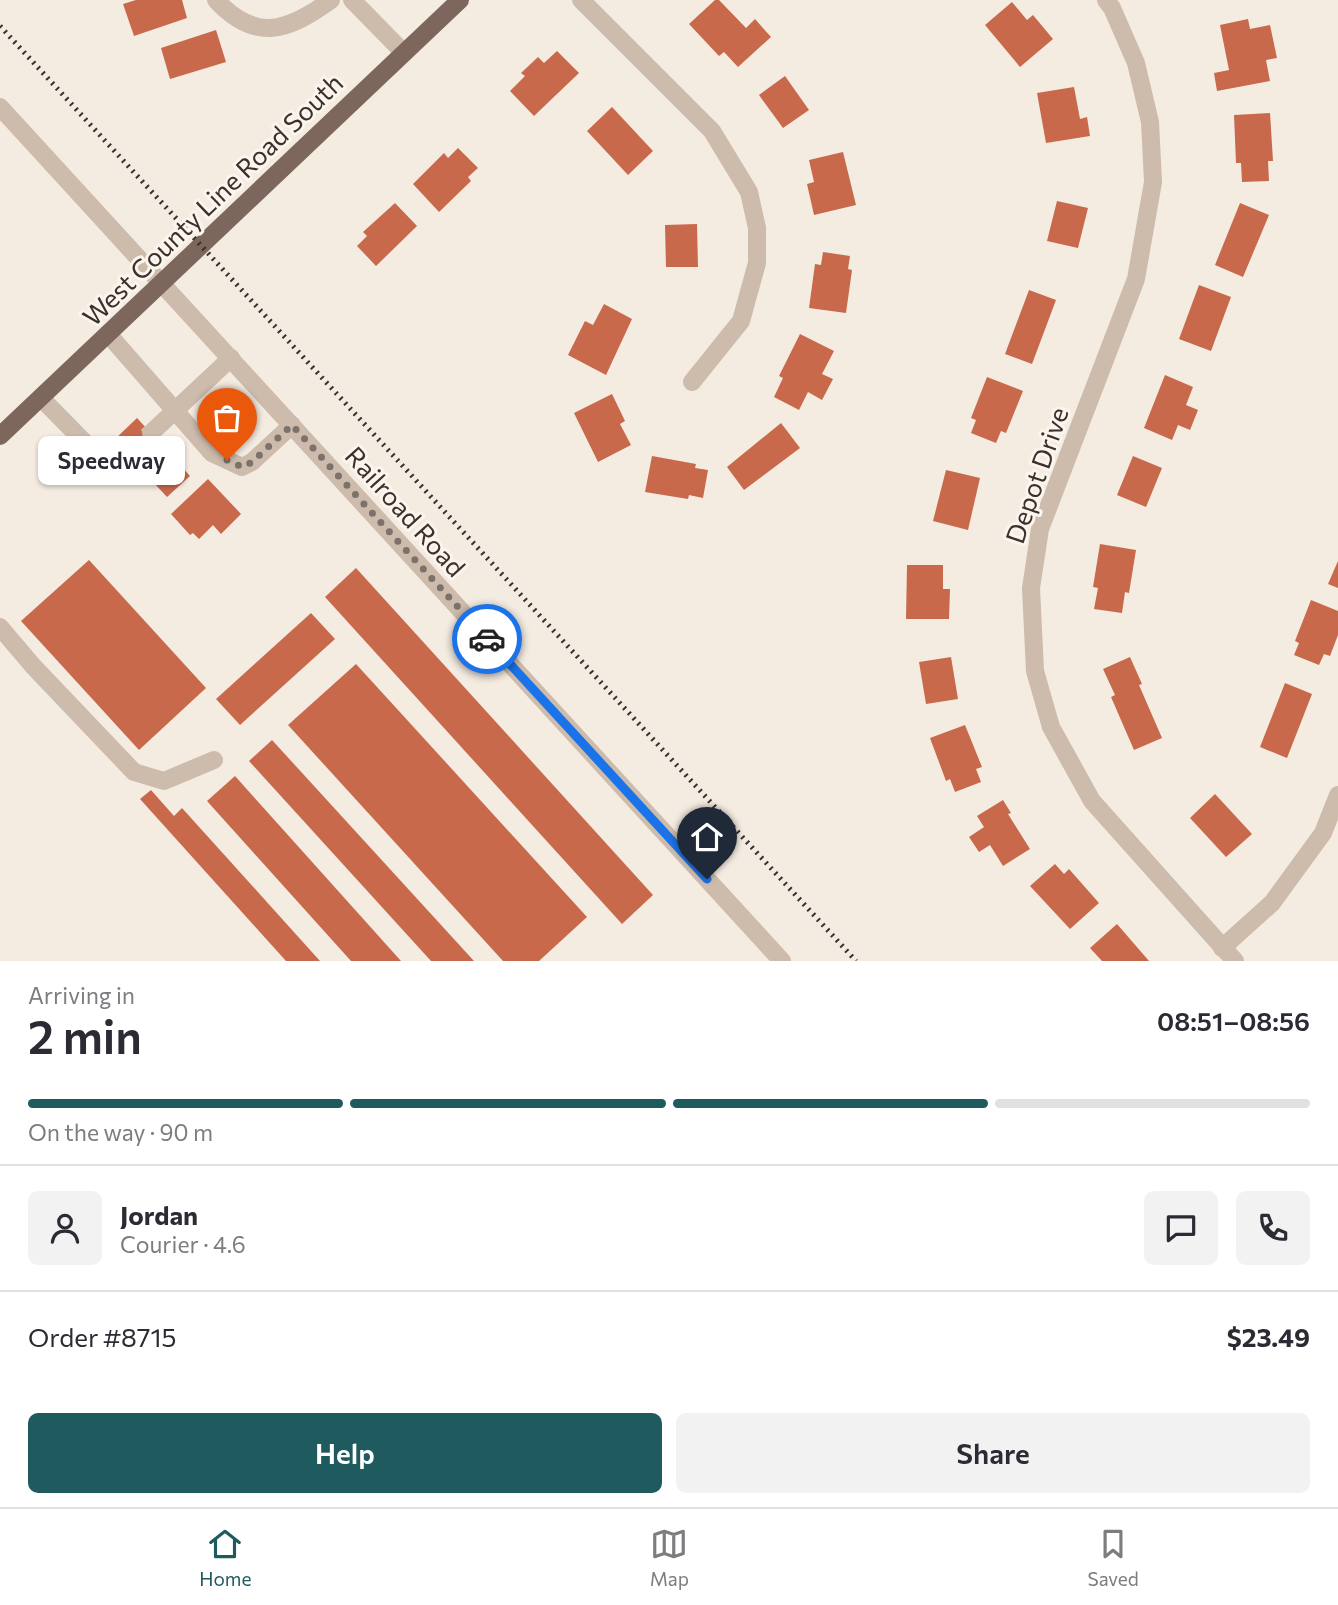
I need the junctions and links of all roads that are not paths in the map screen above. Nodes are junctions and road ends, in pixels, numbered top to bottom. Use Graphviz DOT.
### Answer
graph roads {
  1 [pos="216,0"];
  2 [pos="331,0"];
  3 [pos="352,0"];
  4 [pos="460,0"];
  5 [pos="581,0"];
  6 [pos="1105,0"];
  7 [pos="404,52"];
  8 [pos="0,107"];
  9 [pos="162,283"];
  10 [pos="108,334"];
  11 [pos="231,358"];
  12 [pos="692,382"];
  13 [pos="41,398"];
  14 [pos="175,410"];
  15 [pos="292,425"];
  16 [pos="151,433"];
  17 [pos="0,436"];
  18 [pos="127,455"];
  19 [pos="0,627"];
  20 [pos="214,760"];
  21 [pos="1338,794"];
  22 [pos="1228,954"];
  23 [pos="782,961"];
  1 -- 2 [label="street"];
  3 -- 7 [label="street"];
  4 -- 7 [label="main road, West County Line Road South"];
  5 -- 12 [label="street"];
  6 -- 22 [label="street, Depot Drive"];
  7 -- 9 [label="main road, West County Line Road South"];
  8 -- 9 [label="street, Railroad Road"];
  9 -- 10 [label="main road, West County Line Road South"];
  9 -- 11 [label="street, Railroad Road"];
  10 -- 13 [label="main road, West County Line Road South"];
  10 -- 14 [label="street"];
  11 -- 14 [label="street"];
  11 -- 15 [label="street, Railroad Road"];
  13 -- 17 [label="main road, West County Line Road South"];
  13 -- 18 [label="street"];
  14 -- 15 [label="street"];
  14 -- 16 [label="street"];
  15 -- 23 [label="street, Railroad Road"];
  19 -- 20 [label="street"];
  21 -- 22 [label="street"];
}
